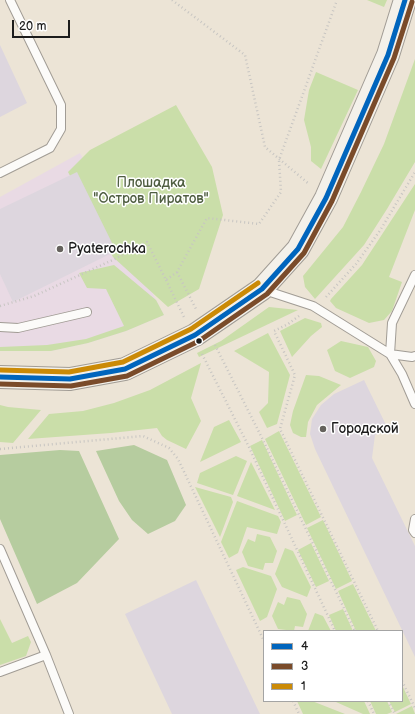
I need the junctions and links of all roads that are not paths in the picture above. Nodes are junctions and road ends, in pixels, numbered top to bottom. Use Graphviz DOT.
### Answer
graph roads {
  1 [pos="10,0"];
  2 [pos="405,0"];
  3 [pos="0,172"];
  4 [pos="415,275"];
  5 [pos="262,289"];
  6 [pos="87,312"];
  7 [pos="0,327"];
  8 [pos="390,354"];
  9 [pos="415,356"];
  10 [pos="0,377"];
  11 [pos="415,404"];
  12 [pos="415,519"];
  13 [pos="415,533"];
  14 [pos="0,549"];
  15 [pos="46,655"];
  16 [pos="0,672"];
  17 [pos="69,714"];
  1 -- 3 [label="lane"];
  2 -- 5 [label="main road"];
  4 -- 8 [label="lane"];
  5 -- 8 [label="lane"];
  5 -- 10 [label="main road"];
  6 -- 7 [label="lane"];
  8 -- 9 [label="lane"];
  8 -- 11 [label="lane"];
  12 -- 13 [label="lane"];
  14 -- 15 [label="lane"];
  15 -- 16 [label="lane"];
  15 -- 17 [label="lane"];
}
